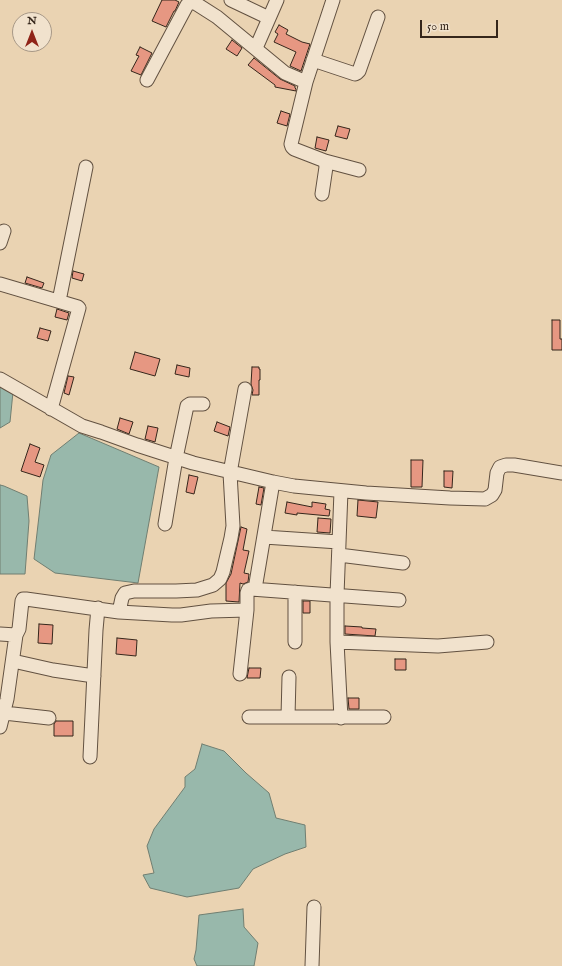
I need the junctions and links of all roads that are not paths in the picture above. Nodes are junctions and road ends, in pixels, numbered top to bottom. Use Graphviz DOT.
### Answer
graph roads {
  1 [pos="231,0"];
  2 [pos="277,0"];
  3 [pos="333,0"];
  4 [pos="191,1"];
  5 [pos="378,17"];
  6 [pos="269,18"];
  7 [pos="256,48"];
  8 [pos="313,60"];
  9 [pos="147,80"];
  10 [pos="306,82"];
  11 [pos="325,161"];
  12 [pos="86,167"];
  13 [pos="359,170"];
  14 [pos="322,194"];
  15 [pos="0,284"];
  16 [pos="59,301"];
  17 [pos="0,379"];
  18 [pos="245,389"];
  19 [pos="203,404"];
  20 [pos="51,409"];
  21 [pos="176,458"];
  22 [pos="230,472"];
  23 [pos="562,473"];
  24 [pos="273,482"];
  25 [pos="341,491"];
  26 [pos="165,524"];
  27 [pos="264,537"];
  28 [pos="339,548"];
  29 [pos="404,564"];
  30 [pos="255,589"];
  31 [pos="295,592"];
  32 [pos="337,595"];
  33 [pos="399,600"];
  34 [pos="98,608"];
  35 [pos="246,610"];
  36 [pos="119,612"];
  37 [pos="0,634"];
  38 [pos="16,635"];
  39 [pos="295,642"];
  40 [pos="337,642"];
  41 [pos="487,642"];
  42 [pos="13,661"];
  43 [pos="240,674"];
  44 [pos="94,676"];
  45 [pos="289,677"];
  46 [pos="4,713"];
  47 [pos="249,717"];
  48 [pos="288,717"];
  49 [pos="384,717"];
  50 [pos="49,718"];
  51 [pos="340,718"];
  52 [pos="0,727"];
  53 [pos="90,757"];
  54 [pos="314,907"];
  55 [pos="312,966"];
  1 -- 6 [label="street"];
  2 -- 6 [label="street"];
  3 -- 8 [label="street"];
  4 -- 7 [label="street"];
  4 -- 9 [label="street"];
  5 -- 8 [label="street"];
  6 -- 7 [label="street"];
  7 -- 10 [label="street"];
  8 -- 10 [label="street"];
  10 -- 11 [label="street"];
  11 -- 13 [label="street"];
  11 -- 14 [label="street"];
  12 -- 16 [label="street"];
  15 -- 16 [label="street"];
  16 -- 20 [label="street"];
  17 -- 20 [label="street"];
  18 -- 22 [label="street"];
  19 -- 21 [label="street"];
  20 -- 21 [label="street"];
  21 -- 22 [label="street"];
  21 -- 26 [label="street"];
  22 -- 24 [label="street"];
  22 -- 36 [label="street"];
  23 -- 25 [label="street"];
  24 -- 25 [label="street"];
  24 -- 27 [label="street"];
  25 -- 28 [label="street"];
  27 -- 28 [label="street"];
  27 -- 30 [label="street"];
  28 -- 29 [label="street"];
  28 -- 32 [label="street"];
  30 -- 31 [label="street"];
  30 -- 35 [label="street"];
  31 -- 32 [label="street"];
  31 -- 39 [label="street"];
  32 -- 33 [label="street"];
  32 -- 40 [label="street"];
  34 -- 36 [label="street"];
  34 -- 38 [label="street"];
  34 -- 44 [label="street"];
  35 -- 36 [label="street"];
  35 -- 43 [label="street"];
  37 -- 38 [label="street"];
  38 -- 42 [label="street"];
  40 -- 41 [label="street"];
  40 -- 51 [label="street"];
  42 -- 44 [label="street"];
  42 -- 46 [label="street"];
  44 -- 53 [label="street"];
  45 -- 48 [label="street"];
  46 -- 50 [label="street"];
  46 -- 52 [label="street"];
  47 -- 48 [label="street"];
  48 -- 51 [label="street"];
  49 -- 51 [label="street"];
  54 -- 55 [label="street"];
}
